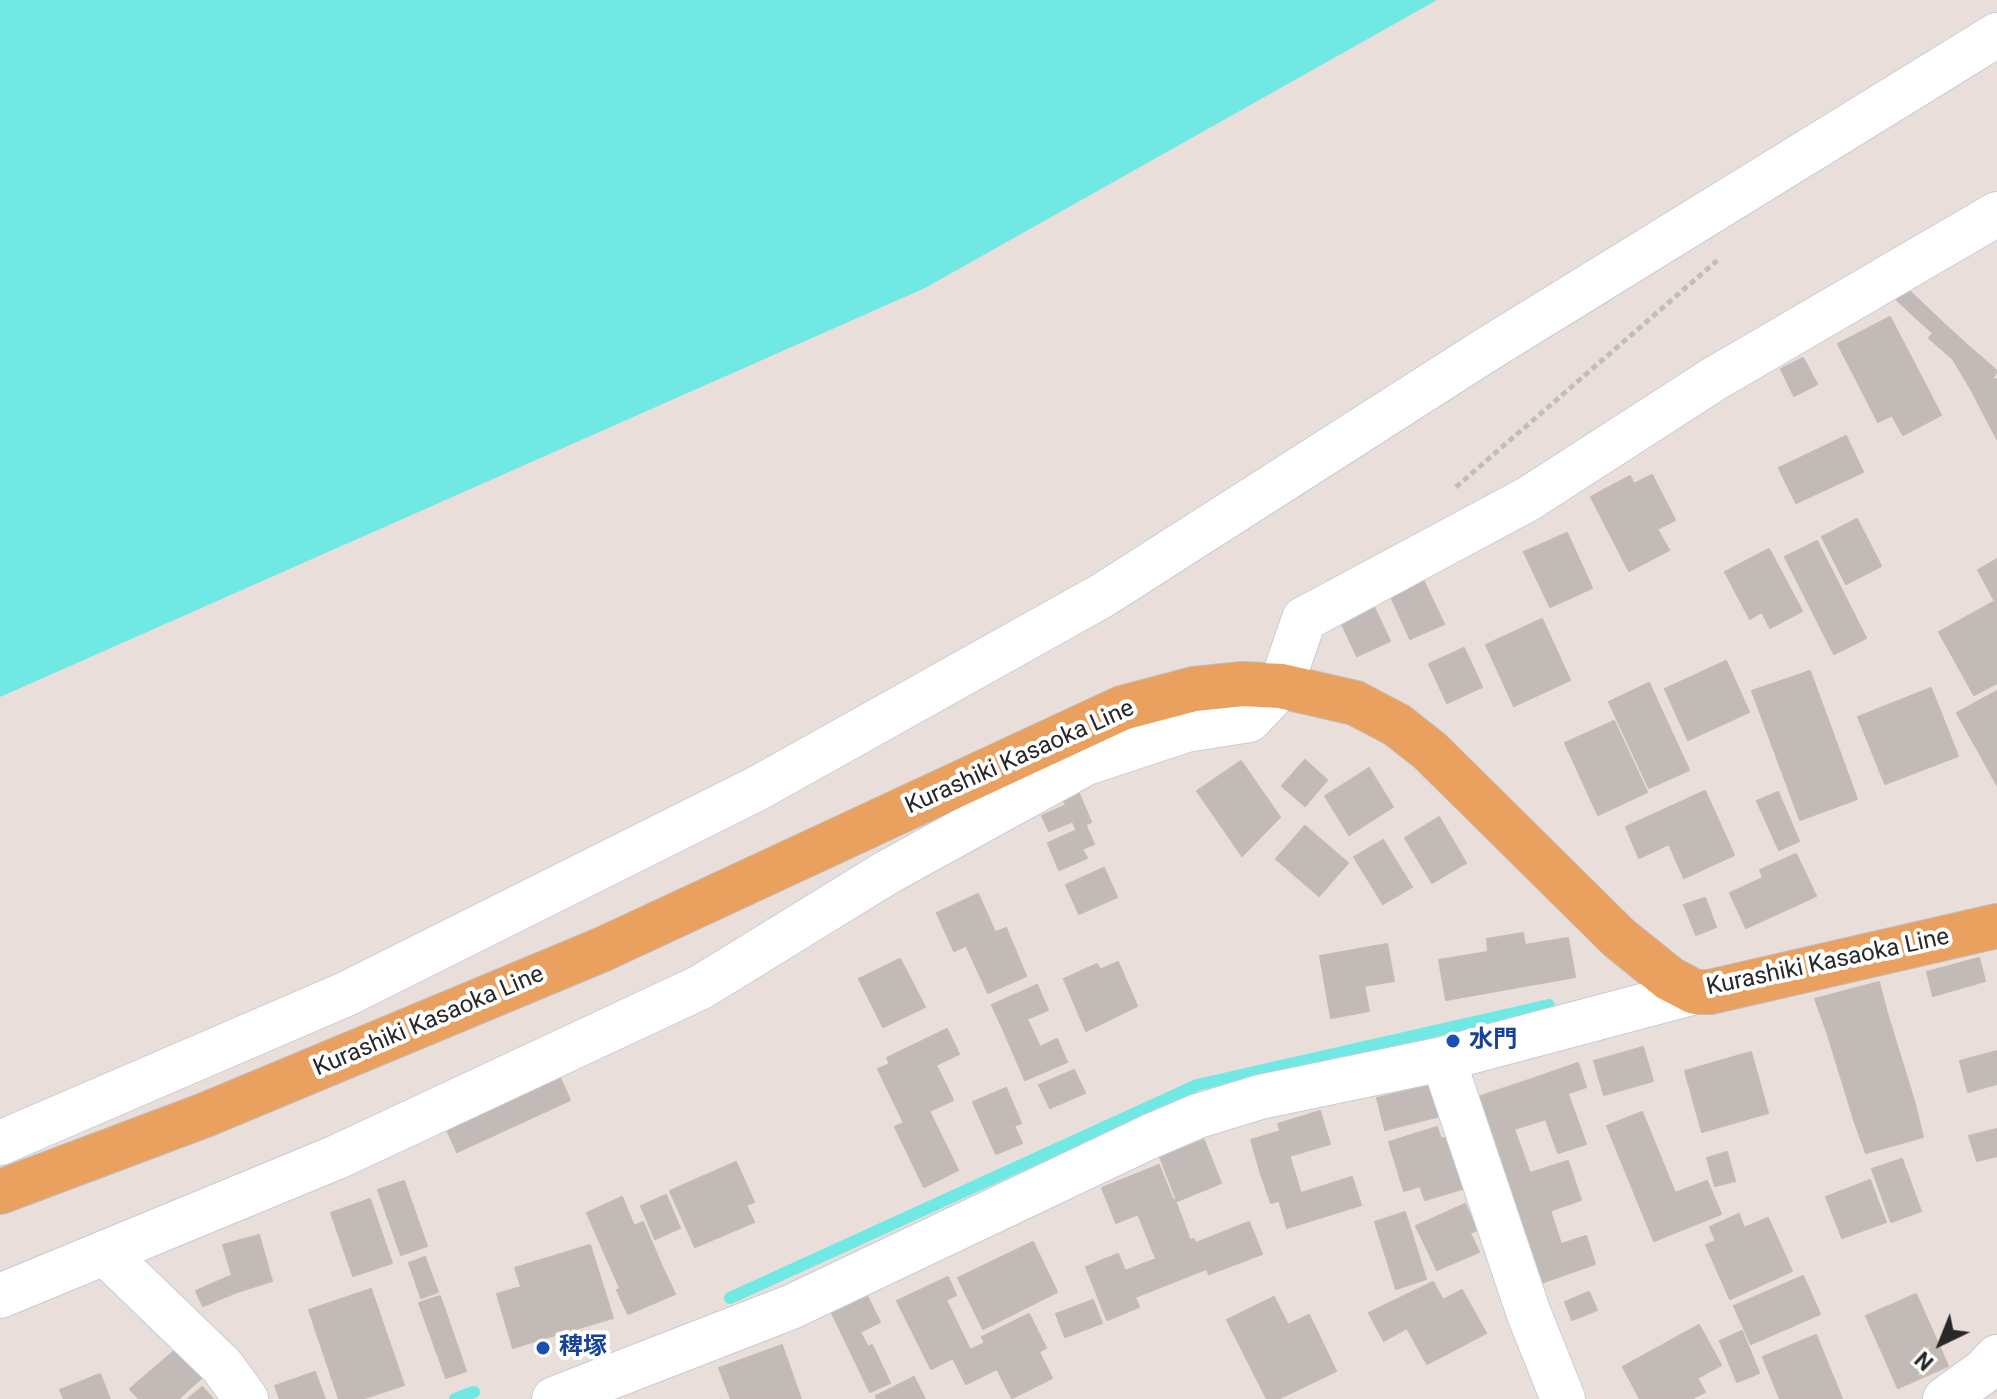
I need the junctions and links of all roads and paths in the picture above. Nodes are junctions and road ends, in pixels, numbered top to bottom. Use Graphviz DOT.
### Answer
graph roads {
  1 [pos="1997,35"];
  2 [pos="1997,214"];
  3 [pos="1725,254"];
  4 [pos="1448,494"];
  5 [pos="1281,686"];
  6 [pos="1997,926"];
  7 [pos="1695,992"];
  8 [pos="1443,1059"];
  9 [pos="0,1143"];
  10 [pos="0,1192"];
  11 [pos="106,1254"];
  12 [pos="0,1296"];
  13 [pos="1995,1363"];
  14 [pos="605,1390"];
  15 [pos="1558,1397"];
  16 [pos="246,1399"];
  17 [pos="554,1399"];
  18 [pos="1945,1399"];
  1 -- 9 [label="street"];
  2 -- 5 [label="street"];
  3 -- 4 [label="path"];
  5 -- 7 [label="main road, Kurashiki Kasaoka Line"];
  5 -- 10 [label="main road, Kurashiki Kasaoka Line"];
  5 -- 11 [label="street"];
  6 -- 7 [label="main road, Kurashiki Kasaoka Line"];
  7 -- 8 [label="street"];
  8 -- 14 [label="street"];
  8 -- 15 [label="street"];
  11 -- 12 [label="street"];
  11 -- 16 [label="street"];
  13 -- 18 [label="street"];
  14 -- 17 [label="street"];
}
